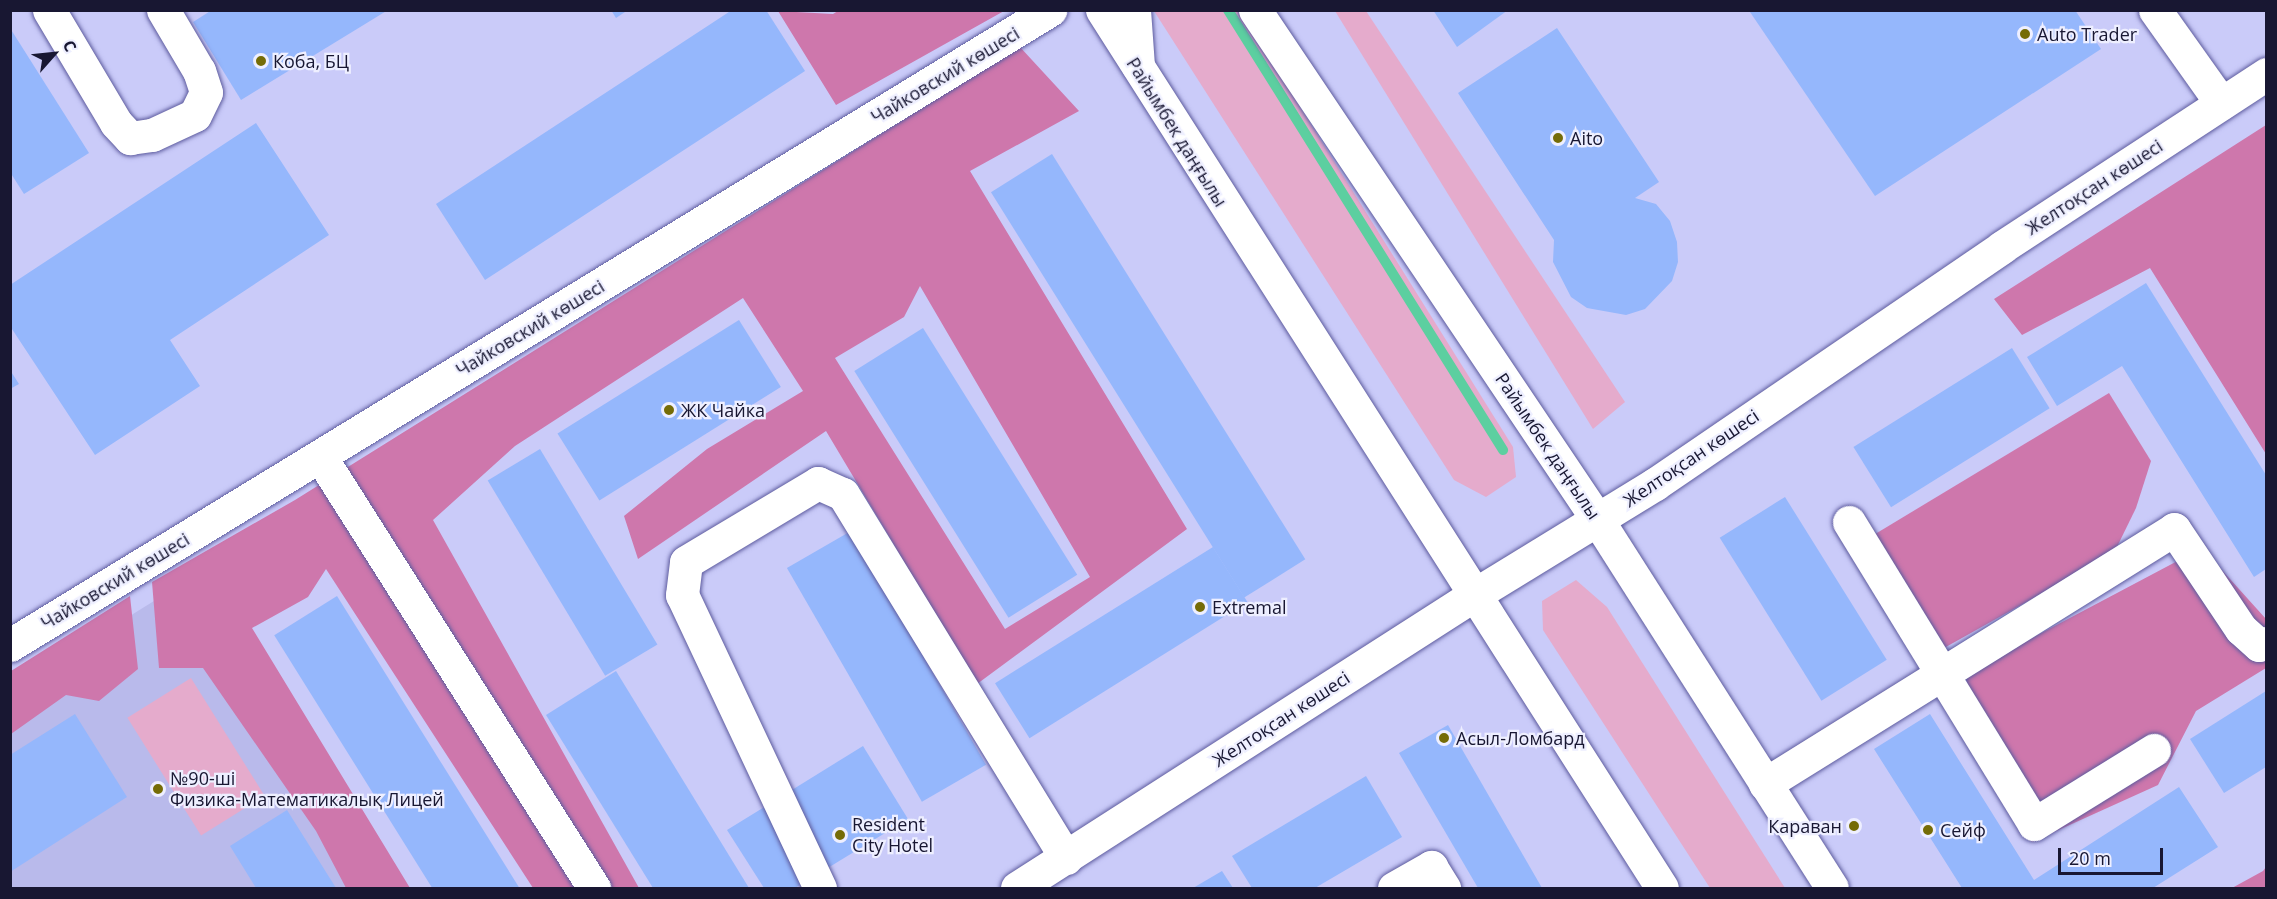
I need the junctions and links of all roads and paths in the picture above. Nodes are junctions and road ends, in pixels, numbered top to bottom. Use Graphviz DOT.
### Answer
graph roads {
  1 [pos="49,10"];
  2 [pos="163,10"];
  3 [pos="1050,10"];
  4 [pos="1102,10"];
  5 [pos="1134,10"];
  6 [pos="1255,10"];
  7 [pos="2155,10"];
  8 [pos="1138,71"];
  9 [pos="2266,74"];
  10 [pos="2221,103"];
  11 [pos="320,456"];
  12 [pos="1597,519"];
  13 [pos="1849,522"];
  14 [pos="1474,595"];
  15 [pos="2266,643"];
  16 [pos="10,645"];
  17 [pos="1943,675"];
  18 [pos="2154,750"];
  19 [pos="1765,784"];
  20 [pos="1066,858"];
  21 [pos="594,888"];
  22 [pos="820,888"];
  23 [pos="1017,888"];
  24 [pos="1394,888"];
  25 [pos="1444,888"];
  26 [pos="1662,888"];
  27 [pos="1832,888"];
  1 -- 2 [label="main road"];
  3 -- 11 [label="main road, Чайковский көшесі"];
  4 -- 8 [label="main road, Райымбек даңғылы"];
  5 -- 8 [label="main road"];
  6 -- 12 [label="main road, Райымбек даңғылы"];
  7 -- 10 [label="main road"];
  8 -- 14 [label="main road, Райымбек даңғылы"];
  9 -- 10 [label="main road, Желтоқсан көшесі"];
  10 -- 12 [label="main road, Желтоқсан көшесі"];
  11 -- 16 [label="main road, Чайковский көшесі"];
  11 -- 21 [label="main road"];
  12 -- 14 [label="main road, Желтоқсан көшесі"];
  12 -- 19 [label="main road, Райымбек даңғылы"];
  13 -- 17 [label="main road"];
  14 -- 20 [label="main road, Желтоқсан көшесі"];
  14 -- 26 [label="main road, Райымбек даңғылы"];
  15 -- 17 [label="main road"];
  17 -- 18 [label="main road"];
  17 -- 19 [label="main road"];
  19 -- 27 [label="main road, Райымбек даңғылы"];
  20 -- 22 [label="main road"];
  20 -- 23 [label="main road, Желтоқсан көшесі"];
  24 -- 25 [label="main road"];
}
